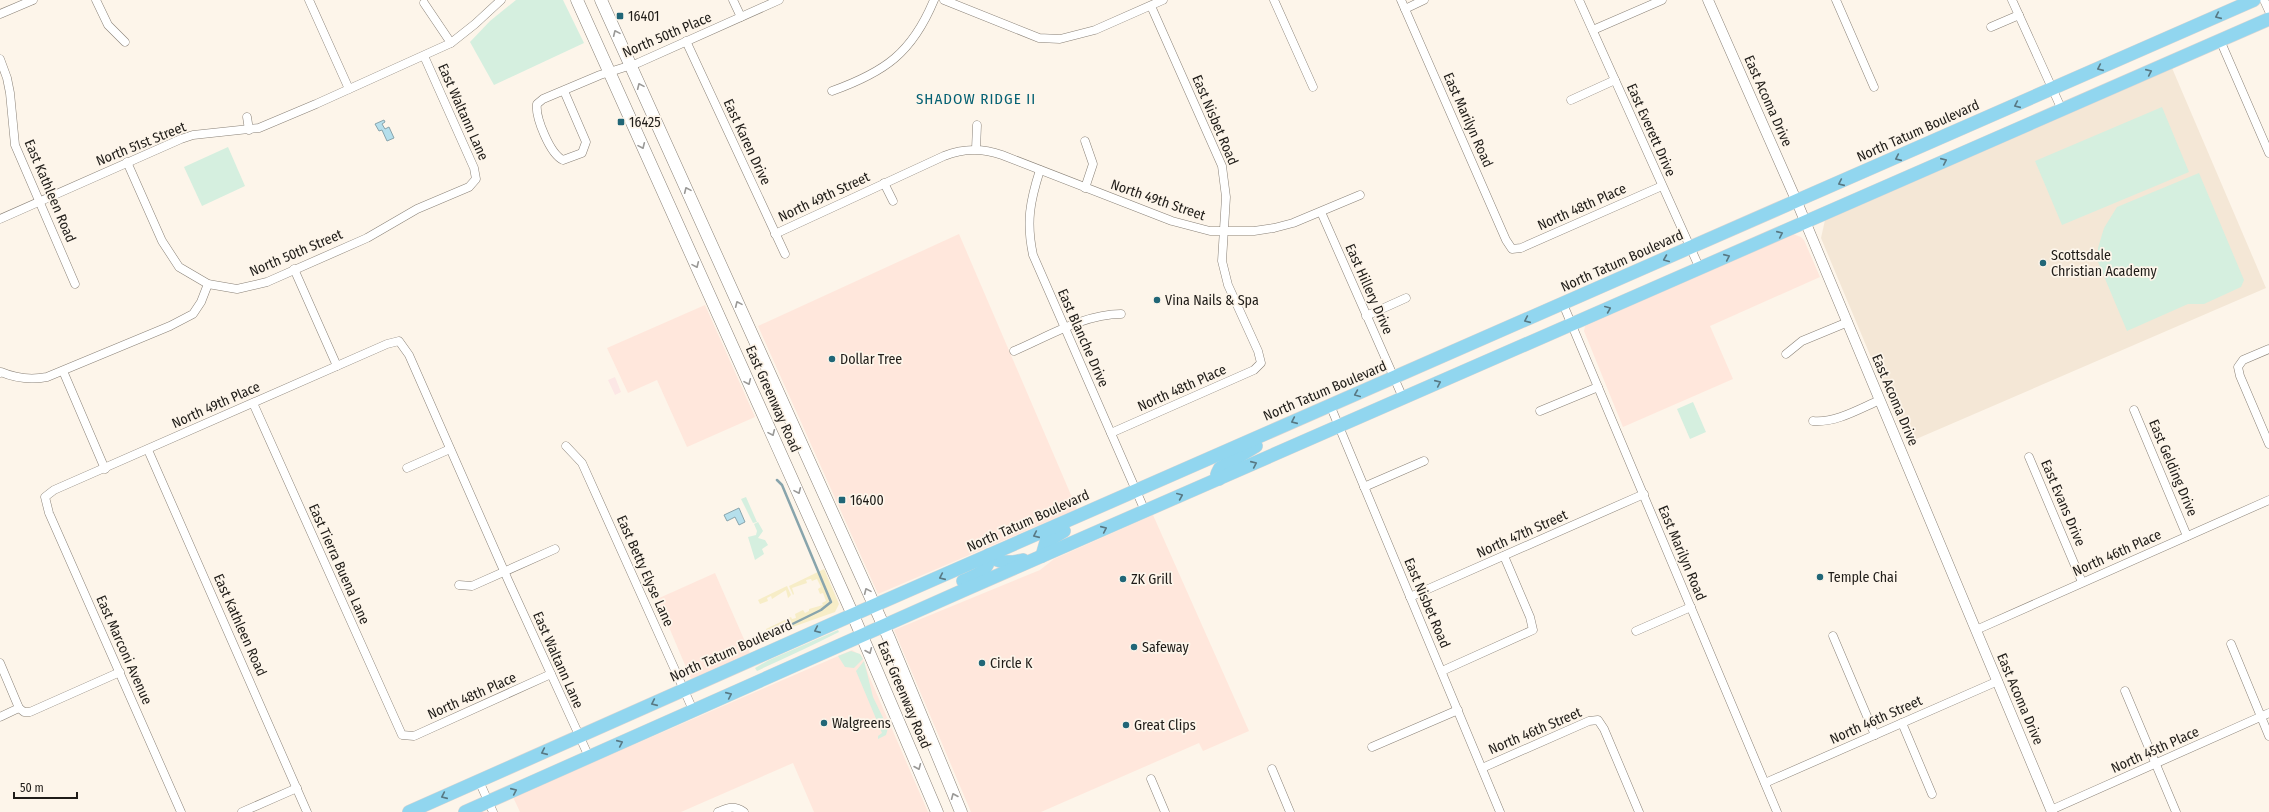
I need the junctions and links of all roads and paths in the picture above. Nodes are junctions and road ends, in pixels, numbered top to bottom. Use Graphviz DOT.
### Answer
graph roads {
  1 [pos="33,0"];
  2 [pos="96,0"];
  3 [pos="309,0"];
  4 [pos="500,0"];
  5 [pos="577,0"];
  6 [pos="601,0"];
  7 [pos="733,0"];
  8 [pos="779,0"];
  9 [pos="934,0"];
  10 [pos="944,0"];
  11 [pos="1163,0"];
  12 [pos="1274,0"];
  13 [pos="1401,0"];
  14 [pos="1424,0"];
  15 [pos="1579,0"];
  16 [pos="1662,0"];
  17 [pos="1708,0"];
  18 [pos="1836,0"];
  19 [pos="2012,0"];
  20 [pos="2254,0"];
  21 [pos="2264,0"];
  22 [pos="424,3"];
  23 [pos="1151,6"];
  24 [pos="1405,9"];
  25 [pos="2269,11"];
  26 [pos="0,14"];
  27 [pos="2019,15"];
  28 [pos="741,17"];
  29 [pos="2269,19"];
  30 [pos="1991,27"];
  31 [pos="1593,30"];
  32 [pos="2220,40"];
  33 [pos="686,41"];
  34 [pos="125,42"];
  35 [pos="451,43"];
  36 [pos="424,56"];
  37 [pos="0,59"];
  38 [pos="630,65"];
  39 [pos="609,72"];
  40 [pos="1615,80"];
  41 [pos="1313,87"];
  42 [pos="1874,87"];
  43 [pos="349,89"];
  44 [pos="2052,89"];
  45 [pos="564,91"];
  46 [pos="832,91"];
  47 [pos="1571,100"];
  48 [pos="2062,110"];
  49 [pos="247,117"];
  50 [pos="977,125"];
  51 [pos="249,130"];
  52 [pos="1085,141"];
  53 [pos="976,149"];
  54 [pos="2269,153"];
  55 [pos="127,162"];
  56 [pos="1040,170"];
  57 [pos="476,179"];
  58 [pos="884,183"];
  59 [pos="1662,186"];
  60 [pos="1085,188"];
  61 [pos="1360,194"];
  62 [pos="39,202"];
  63 [pos="893,202"];
  64 [pos="1797,202"];
  65 [pos="1321,212"];
  66 [pos="0,219"];
  67 [pos="1806,222"];
  68 [pos="1223,232"];
  69 [pos="775,234"];
  70 [pos="1690,248"];
  71 [pos="1512,249"];
  72 [pos="784,254"];
  73 [pos="294,269"];
  74 [pos="1700,269"];
  75 [pos="75,284"];
  76 [pos="208,284"];
  77 [pos="1406,298"];
  78 [pos="1563,304"];
  79 [pos="1121,314"];
  80 [pos="1366,316"];
  81 [pos="1848,322"];
  82 [pos="1572,325"];
  83 [pos="1065,329"];
  84 [pos="399,341"];
  85 [pos="2269,349"];
  86 [pos="1014,351"];
  87 [pos="1786,354"];
  88 [pos="1261,363"];
  89 [pos="337,366"];
  90 [pos="0,372"];
  91 [pos="63,372"];
  92 [pos="1394,378"];
  93 [pos="1598,387"];
  94 [pos="1403,398"];
  95 [pos="1880,400"];
  96 [pos="253,403"];
  97 [pos="1330,405"];
  98 [pos="2134,410"];
  99 [pos="1540,411"];
  100 [pos="1813,421"];
  101 [pos="1339,426"];
  102 [pos="1275,430"];
  103 [pos="1111,433"];
  104 [pos="2269,444"];
  105 [pos="566,446"];
  106 [pos="450,449"];
  107 [pos="148,450"];
  108 [pos="2029,457"];
  109 [pos="1424,461"];
  110 [pos="407,468"];
  111 [pos="105,469"];
  112 [pos="1219,479"];
  113 [pos="1364,487"];
  114 [pos="1136,491"];
  115 [pos="1644,494"];
  116 [pos="45,497"];
  117 [pos="2269,500"];
  118 [pos="1145,511"];
  119 [pos="2187,536"];
  120 [pos="555,549"];
  121 [pos="990,555"];
  122 [pos="1042,556"];
  123 [pos="1504,556"];
  124 [pos="504,572"];
  125 [pos="2082,582"];
  126 [pos="459,585"];
  127 [pos="1410,597"];
  128 [pos="874,606"];
  129 [pos="1691,607"];
  130 [pos="921,610"];
  131 [pos="853,615"];
  132 [pos="883,626"];
  133 [pos="1976,630"];
  134 [pos="1636,631"];
  135 [pos="862,635"];
  136 [pos="1833,636"];
  137 [pos="2231,644"];
  138 [pos="0,663"];
  139 [pos="1442,670"];
  140 [pos="120,672"];
  141 [pos="550,674"];
  142 [pos="1998,681"];
  143 [pos="684,690"];
  144 [pos="2125,691"];
  145 [pos="21,710"];
  146 [pos="693,710"];
  147 [pos="1458,710"];
  148 [pos="2269,713"];
  149 [pos="0,717"];
  150 [pos="2261,717"];
  151 [pos="1902,723"];
  152 [pos="402,735"];
  153 [pos="1875,735"];
  154 [pos="2269,736"];
  155 [pos="578,737"];
  156 [pos="1372,746"];
  157 [pos="589,757"];
  158 [pos="2156,764"];
  159 [pos="1482,768"];
  160 [pos="1272,769"];
  161 [pos="1151,779"];
  162 [pos="948,780"];
  163 [pos="479,781"];
  164 [pos="1765,783"];
  165 [pos="297,788"];
  166 [pos="927,789"];
  167 [pos="1932,794"];
  168 [pos="490,807"];
  169 [pos="741,810"];
  170 [pos="2051,811"];
  171 [pos="181,812"];
  172 [pos="242,812"];
  173 [pos="307,812"];
  174 [pos="409,812"];
  175 [pos="465,812"];
  176 [pos="718,812"];
  177 [pos="937,812"];
  178 [pos="961,812"];
  179 [pos="1165,812"];
  180 [pos="1290,812"];
  181 [pos="1500,812"];
  182 [pos="1639,812"];
  183 [pos="1777,812"];
  184 [pos="2176,812"];
  1 -- 26 [label="street"];
  2 -- 34 [label="street"];
  3 -- 43 [label="street"];
  4 -- 35 [label="street, North 51st Street"];
  5 -- 39 [label="main road, East Greenway Road"];
  38 -- 6 [label="main road, East Greenway Road, one-way"];
  7 -- 28 [label="street"];
  8 -- 28 [label="street, North 50th Place"];
  9 -- 46 [label="street"];
  10 -- 23 [label="street"];
  11 -- 23 [label="street"];
  12 -- 41 [label="street"];
  13 -- 24 [label="street, East Marilyn Road"];
  14 -- 24 [label="street"];
  15 -- 31 [label="street, East Everett Drive"];
  16 -- 31 [label="street"];
  17 -- 64 [label="street, East Acoma Drive"];
  18 -- 42 [label="street"];
  19 -- 27 [label="street"];
  20 -- 44 [label="main road, North Tatum Boulevard, one-way"];
  21 -- 25 [label="street"];
  22 -- 35 [label="street"];
  23 -- 68 [label="street, East Nisbet Road"];
  24 -- 71 [label="street, East Marilyn Road"];
  27 -- 30 [label="street"];
  27 -- 44 [label="street"];
  28 -- 33 [label="street, North 50th Place"];
  29 -- 32 [label="main road"];
  31 -- 40 [label="street, East Everett Drive"];
  48 -- 32 [label="main road, one-way"];
  32 -- 54 [label="street"];
  33 -- 38 [label="street, North 50th Place"];
  33 -- 69 [label="street, East Karen Drive"];
  35 -- 36 [label="street, North 51st Street"];
  36 -- 43 [label="street, North 51st Street"];
  36 -- 57 [label="street, East Waltann Lane"];
  37 -- 62 [label="street, East Kathleen Road"];
  38 -- 39 [label="street, North 50th Place"];
  128 -- 38 [label="main road, East Greenway Road, one-way"];
  39 -- 45 [label="street, North 50th Place"];
  39 -- 131 [label="main road, East Greenway Road, one-way"];
  40 -- 47 [label="street"];
  40 -- 59 [label="street, East Everett Drive"];
  43 -- 51 [label="street, North 51st Street"];
  44 -- 48 [label="street"];
  44 -- 64 [label="main road, North Tatum Boulevard, one-way"];
  45 -- 45 [label="street, North 50th Place"];
  67 -- 48 [label="main road, one-way"];
  49 -- 51 [label="street"];
  50 -- 53 [label="street"];
  51 -- 55 [label="street, North 51st Street"];
  52 -- 60 [label="street"];
  53 -- 56 [label="street, North 49th Street"];
  53 -- 58 [label="street, North 49th Street"];
  55 -- 62 [label="street, North 51st Street"];
  55 -- 76 [label="street"];
  56 -- 60 [label="street, North 49th Street"];
  56 -- 83 [label="street, East Blanche Drive"];
  57 -- 73 [label="street, North 50th Street"];
  58 -- 63 [label="street, North 49th Street"];
  58 -- 69 [label="street, North 49th Street"];
  59 -- 70 [label="street, East Everett Drive"];
  59 -- 71 [label="street, North 48th Place"];
  60 -- 68 [label="street, North 49th Street"];
  61 -- 65 [label="street, North 49th Street"];
  62 -- 66 [label="street, North 51st Street"];
  62 -- 75 [label="street, East Kathleen Road"];
  64 -- 67 [label="street, East Acoma Drive"];
  64 -- 70 [label="main road, North Tatum Boulevard"];
  65 -- 68 [label="street, North 49th Street"];
  65 -- 80 [label="street, East Hillery Drive"];
  74 -- 67 [label="main road, one-way"];
  67 -- 81 [label="street, East Acoma Drive"];
  68 -- 88 [label="street, East Nisbet Road"];
  69 -- 72 [label="street, East Karen Drive"];
  70 -- 74 [label="street, East Everett Drive"];
  70 -- 78 [label="main road, North Tatum Boulevard, one-way"];
  73 -- 76 [label="street, North 50th Street"];
  73 -- 89 [label="street"];
  82 -- 74 [label="main road, one-way"];
  76 -- 91 [label="street"];
  77 -- 80 [label="street"];
  78 -- 82 [label="street, East Marilyn Road"];
  78 -- 92 [label="main road, North Tatum Boulevard, one-way"];
  79 -- 83 [label="street"];
  80 -- 92 [label="street, East Hillery Drive"];
  81 -- 87 [label="street"];
  81 -- 95 [label="street, East Acoma Drive"];
  82 -- 93 [label="street, East Marilyn Road"];
  94 -- 82 [label="main road, one-way"];
  83 -- 86 [label="street"];
  83 -- 103 [label="street, East Blanche Drive"];
  84 -- 89 [label="street, North 49th Place"];
  84 -- 106 [label="street, East Waltann Lane"];
  85 -- 104 [label="street"];
  88 -- 103 [label="street, North 48th Place"];
  89 -- 96 [label="street, North 49th Place"];
  90 -- 91 [label="street"];
  91 -- 111 [label="street"];
  92 -- 94 [label="street, East Hillery Drive"];
  92 -- 97 [label="main road, North Tatum Boulevard, one-way"];
  93 -- 99 [label="street"];
  93 -- 115 [label="street, East Marilyn Road"];
  94 -- 101 [label="main road"];
  95 -- 100 [label="street"];
  95 -- 133 [label="street, East Acoma Drive"];
  96 -- 107 [label="street, North 49th Place"];
  96 -- 152 [label="street, East Tierra Buena Lane"];
  97 -- 101 [label="street, East Nisbet Road"];
  97 -- 102 [label="main road, North Tatum Boulevard, one-way"];
  98 -- 119 [label="street, East Gelding Drive"];
  112 -- 101 [label="main road, one-way"];
  101 -- 113 [label="street, East Nisbet Road"];
  102 -- 112 [label="main road"];
  102 -- 114 [label="main road, North Tatum Boulevard"];
  103 -- 114 [label="street, East Blanche Drive"];
  105 -- 143 [label="street, East Betty Elyse Lane"];
  106 -- 110 [label="street"];
  106 -- 124 [label="street, East Waltann Lane"];
  107 -- 111 [label="street, North 49th Place"];
  107 -- 165 [label="street, East Kathleen Road"];
  108 -- 125 [label="street, East Evans Drive"];
  109 -- 113 [label="street"];
  111 -- 116 [label="street, North 49th Place"];
  118 -- 112 [label="main road, one-way"];
  113 -- 127 [label="street, East Nisbet Road"];
  114 -- 118 [label="street, East Blanche Drive"];
  114 -- 121 [label="main road, North Tatum Boulevard, one-way"];
  114 -- 122 [label="main road"];
  115 -- 123 [label="street, North 47th Street"];
  115 -- 129 [label="street, East Marilyn Road"];
  116 -- 140 [label="street, East Marconi Avenue"];
  117 -- 119 [label="street, North 46th Place"];
  122 -- 118 [label="main road, one-way"];
  119 -- 125 [label="street, North 46th Place"];
  120 -- 124 [label="street"];
  121 -- 122 [label="main road"];
  121 -- 128 [label="main road, North Tatum Boulevard, one-way"];
  121 -- 130 [label="main road"];
  122 -- 130 [label="main road"];
  123 -- 127 [label="street, North 47th Street"];
  123 -- 139 [label="street"];
  124 -- 126 [label="street"];
  124 -- 141 [label="street, East Waltann Lane"];
  125 -- 133 [label="street, North 46th Place"];
  127 -- 139 [label="street, East Nisbet Road"];
  128 -- 131 [label="main road, North Tatum Boulevard"];
  128 -- 132 [label="main road, East Greenway Road"];
  129 -- 134 [label="street"];
  129 -- 164 [label="street, East Marilyn Road"];
  130 -- 132 [label="main road"];
  131 -- 135 [label="main road, East Greenway Road"];
  131 -- 143 [label="main road, North Tatum Boulevard, one-way"];
  132 -- 135 [label="main road"];
  132 -- 162 [label="main road, East Greenway Road"];
  133 -- 142 [label="street, East Acoma Drive"];
  146 -- 135 [label="main road, one-way"];
  135 -- 166 [label="main road, East Greenway Road, one-way"];
  136 -- 153 [label="street"];
  137 -- 150 [label="street"];
  138 -- 145 [label="street"];
  139 -- 147 [label="street, East Nisbet Road"];
  140 -- 145 [label="street"];
  140 -- 171 [label="street, East Marconi Avenue"];
  141 -- 152 [label="street, North 48th Place"];
  141 -- 155 [label="street, East Waltann Lane"];
  142 -- 151 [label="street, North 46th Street"];
  142 -- 170 [label="street, East Acoma Drive"];
  143 -- 146 [label="street, East Betty Elyse Lane"];
  143 -- 155 [label="main road, North Tatum Boulevard, one-way"];
  144 -- 158 [label="street"];
  145 -- 149 [label="street"];
  157 -- 146 [label="main road, one-way"];
  147 -- 156 [label="street"];
  147 -- 159 [label="street, East Nisbet Road"];
  148 -- 150 [label="street, North 45th Place"];
  150 -- 154 [label="street"];
  150 -- 158 [label="street, North 45th Place"];
  151 -- 153 [label="street, North 46th Street"];
  151 -- 167 [label="street"];
  153 -- 164 [label="street, North 46th Street"];
  155 -- 157 [label="street, East Waltann Lane"];
  155 -- 163 [label="main road, North Tatum Boulevard, one-way"];
  168 -- 157 [label="main road, one-way"];
  158 -- 170 [label="street, North 45th Place"];
  158 -- 184 [label="street"];
  159 -- 181 [label="street, East Nisbet Road"];
  159 -- 182 [label="street, North 46th Street"];
  160 -- 180 [label="street"];
  161 -- 179 [label="street"];
  162 -- 166 [label="main road"];
  178 -- 162 [label="main road, East Greenway Road, one-way"];
  163 -- 168 [label="street"];
  163 -- 174 [label="main road, North Tatum Boulevard, one-way"];
  164 -- 183 [label="street, East Marilyn Road"];
  165 -- 172 [label="street"];
  165 -- 173 [label="street, East Kathleen Road"];
  166 -- 177 [label="main road, East Greenway Road"];
  168 -- 175 [label="main road"];
  169 -- 176 [label="street"];
}
